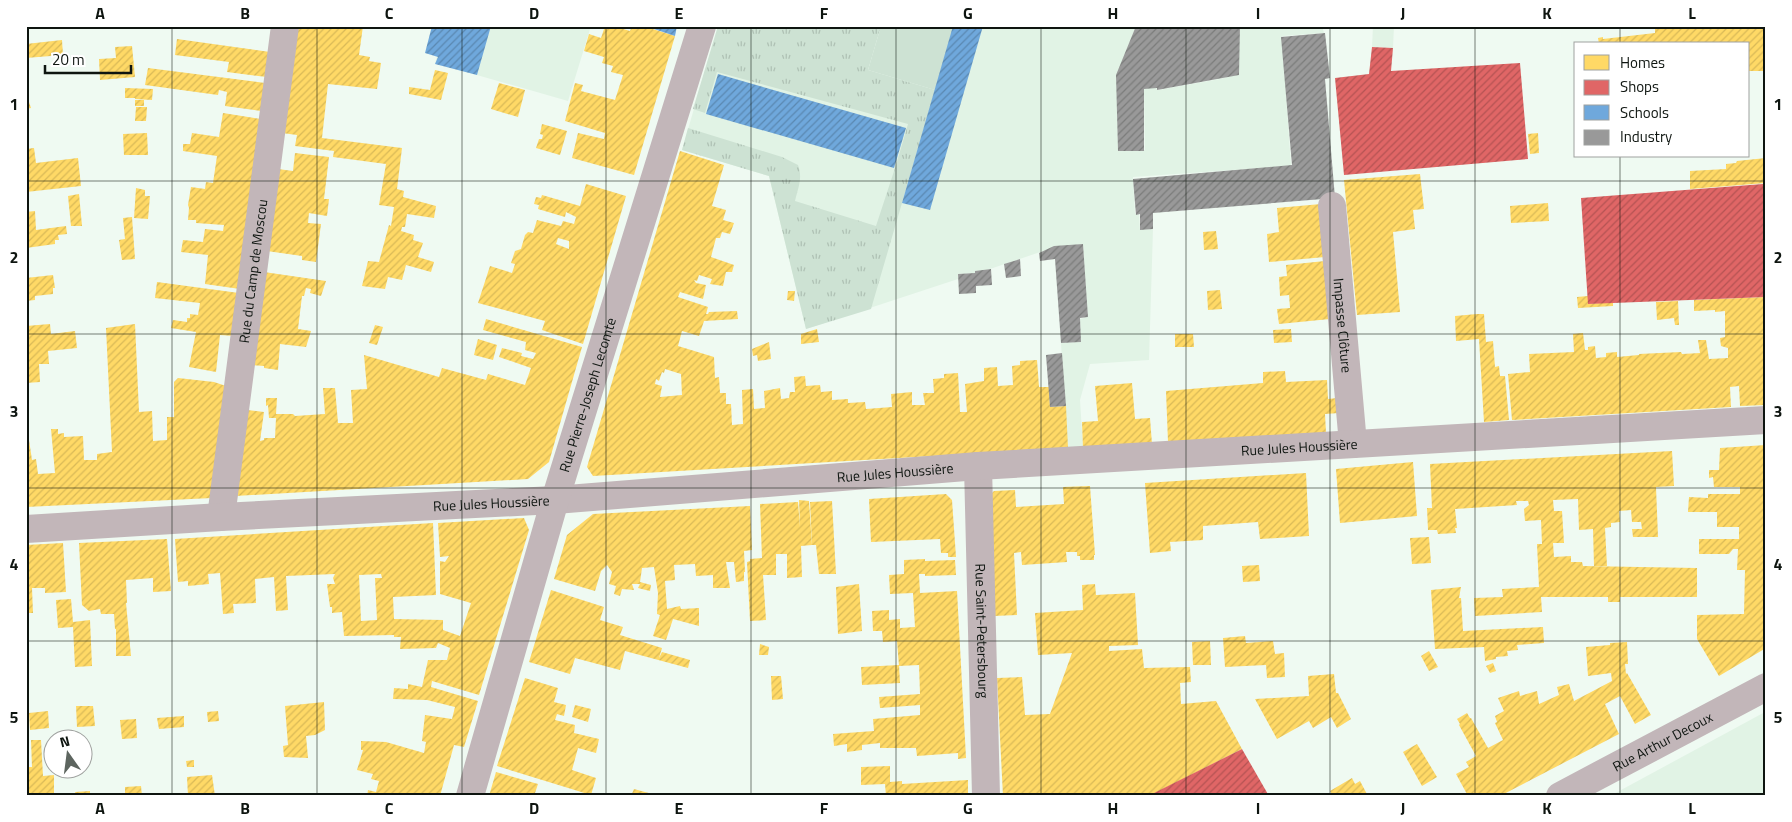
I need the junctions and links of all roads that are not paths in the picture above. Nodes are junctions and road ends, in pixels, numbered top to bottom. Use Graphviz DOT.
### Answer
graph roads {
  1 [pos="285,26"];
  2 [pos="702,26"];
  3 [pos="1332,206"];
  4 [pos="1766,420"];
  5 [pos="1353,444"];
  6 [pos="978,466"];
  7 [pos="554,500"];
  8 [pos="221,516"];
  9 [pos="26,530"];
  10 [pos="1766,687"];
  11 [pos="470,796"];
  12 [pos="986,796"];
  13 [pos="1560,796"];
  1 -- 8 [label="street, Rue du Camp de Moscou"];
  2 -- 7 [label="street, Rue Pierre-Joseph Lecomte"];
  3 -- 5 [label="street, Impasse Clôture"];
  4 -- 5 [label="street, Rue Jules Houssière"];
  5 -- 6 [label="street, Rue Jules Houssière"];
  6 -- 7 [label="street, Rue Jules Houssière"];
  6 -- 12 [label="street, Rue Saint-Petersbourg"];
  7 -- 8 [label="street, Rue Jules Houssière"];
  7 -- 11 [label="street, Rue Pierre-Joseph Lecomte"];
  8 -- 9 [label="street, Rue Jules Houssière"];
  10 -- 13 [label="street, Rue Arthur Decoux"];
}
